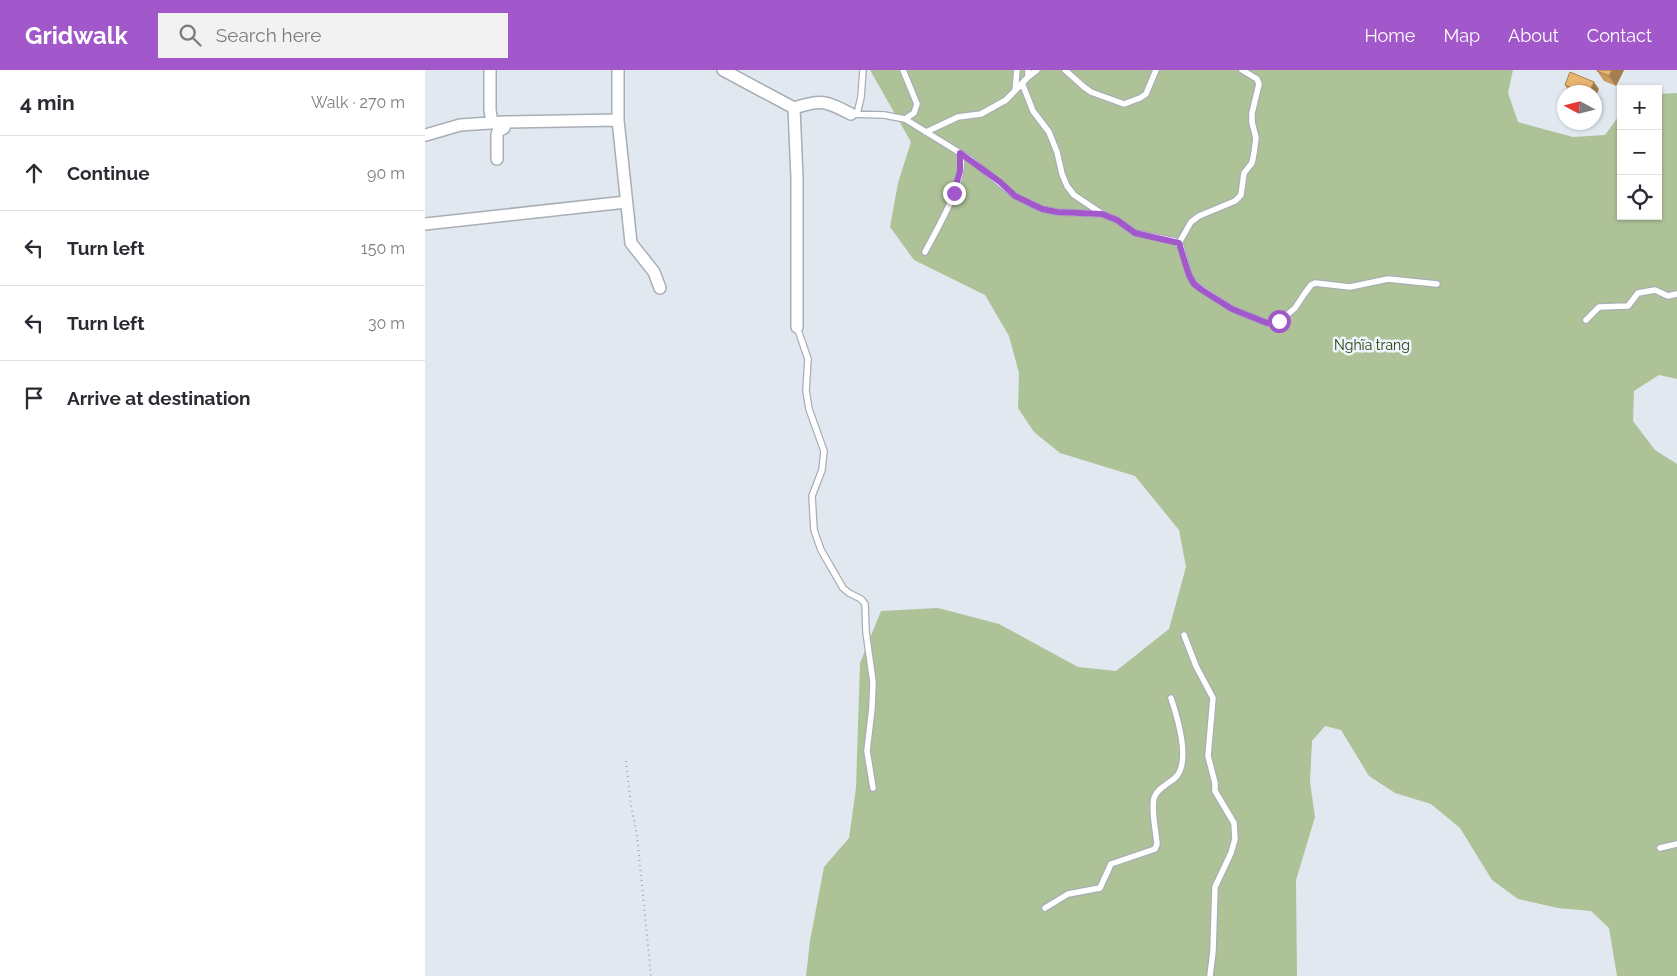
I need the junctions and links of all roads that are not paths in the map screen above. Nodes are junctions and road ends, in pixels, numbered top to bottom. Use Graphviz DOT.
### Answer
graph roads {
  1 [pos="490,70"];
  2 [pos="618,70"];
  3 [pos="723,70"];
  4 [pos="863,70"];
  5 [pos="903,70"];
  6 [pos="1017,70"];
  7 [pos="1028,70"];
  8 [pos="1037,70"];
  9 [pos="1065,70"];
  10 [pos="1156,70"];
  11 [pos="1241,70"];
  12 [pos="1028,77"];
  13 [pos="1023,83"];
  14 [pos="1015,90"];
  15 [pos="794,108"];
  16 [pos="854,114"];
  17 [pos="905,119"];
  18 [pos="618,120"];
  19 [pos="505,122"];
  20 [pos="492,123"];
  21 [pos="926,132"];
  22 [pos="426,135"];
  23 [pos="960,153"];
  24 [pos="497,159"];
  25 [pos="626,202"];
  26 [pos="1102,214"];
  27 [pos="425,224"];
  28 [pos="1179,243"];
  29 [pos="925,252"];
  30 [pos="1437,284"];
  31 [pos="660,288"];
  32 [pos="1677,294"];
  33 [pos="1586,320"];
  34 [pos="797,326"];
  35 [pos="1185,635"];
  36 [pos="1171,698"];
  37 [pos="873,788"];
  38 [pos="1677,844"];
  39 [pos="1660,848"];
  40 [pos="1045,908"];
  41 [pos="1210,976"];
  1 -- 20 [label="street"];
  2 -- 18 [label="street"];
  3 -- 15 [label="street"];
  4 -- 16 [label="lane"];
  5 -- 17 [label="lane"];
  6 -- 14 [label="lane"];
  7 -- 12 [label="lane"];
  8 -- 12 [label="lane"];
  9 -- 10 [label="lane"];
  11 -- 28 [label="lane"];
  12 -- 13 [label="lane"];
  13 -- 14 [label="lane"];
  13 -- 26 [label="lane"];
  14 -- 21 [label="lane"];
  15 -- 16 [label="street"];
  15 -- 34 [label="street"];
  16 -- 17 [label="lane"];
  17 -- 21 [label="lane"];
  18 -- 19 [label="street"];
  18 -- 25 [label="street"];
  19 -- 20 [label="street"];
  19 -- 24 [label="street"];
  20 -- 22 [label="street"];
  21 -- 23 [label="lane"];
  23 -- 26 [label="lane"];
  23 -- 29 [label="lane"];
  25 -- 27 [label="street"];
  25 -- 31 [label="street"];
  26 -- 28 [label="lane"];
  28 -- 30 [label="lane"];
  32 -- 33 [label="lane"];
  34 -- 37 [label="lane"];
  35 -- 41 [label="lane"];
  36 -- 40 [label="lane"];
  38 -- 39 [label="lane"];
}
